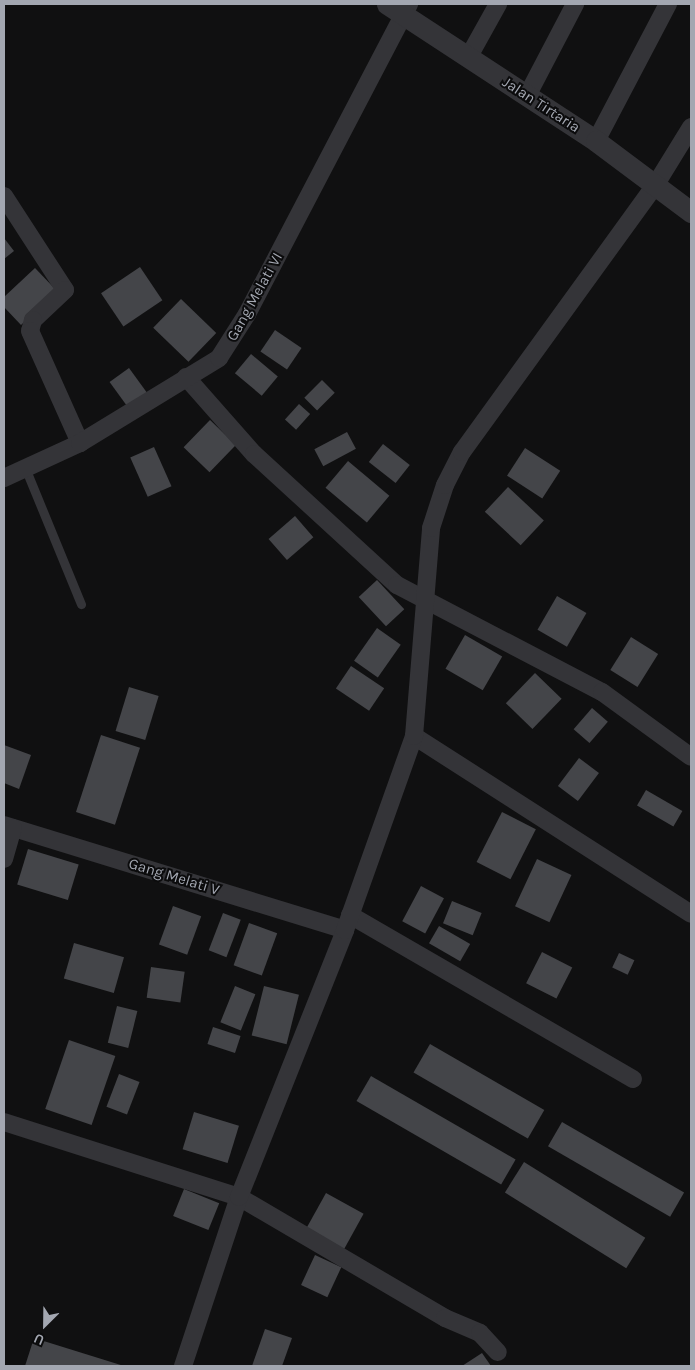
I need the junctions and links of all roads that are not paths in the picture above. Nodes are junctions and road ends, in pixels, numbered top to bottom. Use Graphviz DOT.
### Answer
graph roads {
  1 [pos="498,4"];
  2 [pos="574,4"];
  3 [pos="668,4"];
  4 [pos="399,8"];
  5 [pos="468,58"];
  6 [pos="527,96"];
  7 [pos="691,127"];
  8 [pos="596,141"];
  9 [pos="656,184"];
  10 [pos="4,196"];
  11 [pos="691,212"];
  12 [pos="186,377"];
  13 [pos="80,444"];
  14 [pos="26,470"];
  15 [pos="4,478"];
  16 [pos="423,598"];
  17 [pos="81,604"];
  18 [pos="414,736"];
  19 [pos="691,757"];
  20 [pos="8,826"];
  21 [pos="4,859"];
  22 [pos="691,914"];
  23 [pos="347,922"];
  24 [pos="632,1079"];
  25 [pos="4,1122"];
  26 [pos="239,1197"];
  27 [pos="498,1352"];
  28 [pos="183,1366"];
  1 -- 5 [label="street"];
  2 -- 6 [label="street"];
  3 -- 8 [label="street"];
  4 -- 5 [label="street, Jalan Tirtaria"];
  4 -- 12 [label="street, Gang Melati VI"];
  5 -- 6 [label="street, Jalan Tirtaria"];
  6 -- 8 [label="street, Jalan Tirtaria"];
  7 -- 9 [label="street"];
  8 -- 9 [label="street, Jalan Tirtaria"];
  9 -- 11 [label="street, Jalan Tirtaria"];
  9 -- 16 [label="street"];
  10 -- 13 [label="street"];
  12 -- 13 [label="street, Gang Melati VI"];
  12 -- 16 [label="street"];
  13 -- 14 [label="street, Gang Melati VI"];
  14 -- 15 [label="street, Gang Melati VI"];
  14 -- 17 [label="lane"];
  16 -- 18 [label="street"];
  16 -- 19 [label="street"];
  18 -- 22 [label="street"];
  18 -- 23 [label="street"];
  20 -- 21 [label="street"];
  20 -- 23 [label="street, Gang Melati V"];
  23 -- 24 [label="street, Gang Melati V"];
  23 -- 26 [label="street"];
  25 -- 26 [label="street"];
  26 -- 27 [label="street"];
  26 -- 28 [label="street"];
}
